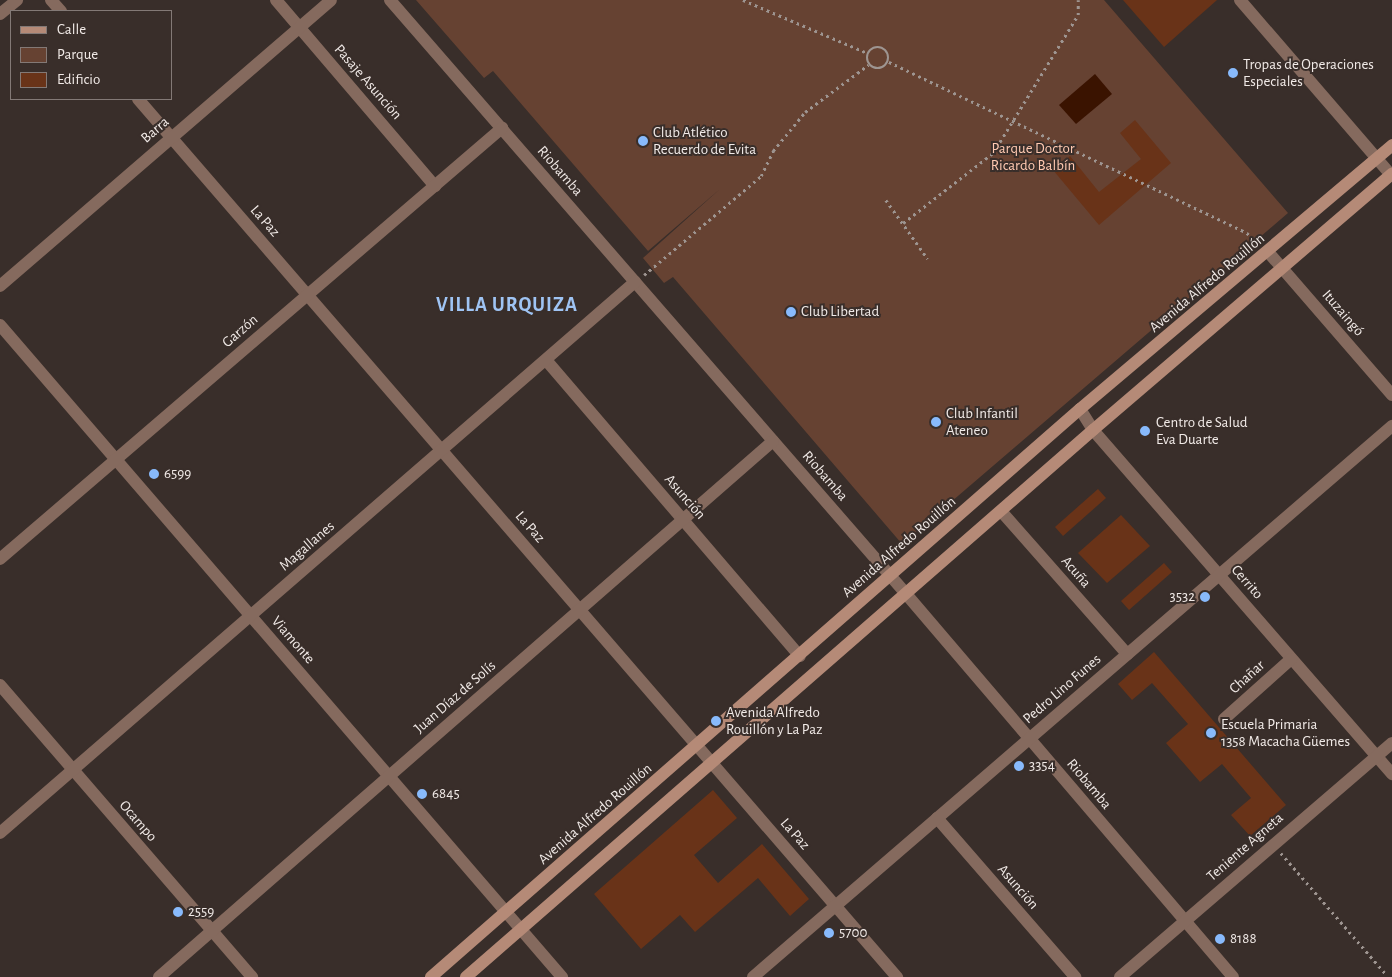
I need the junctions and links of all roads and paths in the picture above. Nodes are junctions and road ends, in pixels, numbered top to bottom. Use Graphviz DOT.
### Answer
graph roads {
  1 [pos="17,0"];
  2 [pos="51,0"];
  3 [pos="276,0"];
  4 [pos="331,0"];
  5 [pos="390,0"];
  6 [pos="743,0"];
  7 [pos="1078,0"];
  8 [pos="1240,0"];
  9 [pos="60,10"];
  10 [pos="0,14"];
  11 [pos="299,28"];
  12 [pos="867,53"];
  13 [pos="889,62"];
  14 [pos="868,65"];
  15 [pos="139,100"];
  16 [pos="1011,120"];
  17 [pos="502,128"];
  18 [pos="172,138"];
  19 [pos="1392,145"];
  20 [pos="1377,158"];
  21 [pos="1392,174"];
  22 [pos="435,186"];
  23 [pos="886,200"];
  24 [pos="903,223"];
  25 [pos="1269,253"];
  26 [pos="928,259"];
  27 [pos="1282,268"];
  28 [pos="636,282"];
  29 [pos="0,286"];
  30 [pos="308,295"];
  31 [pos="0,324"];
  32 [pos="546,360"];
  33 [pos="1392,395"];
  34 [pos="1080,410"];
  35 [pos="1392,426"];
  36 [pos="1093,430"];
  37 [pos="773,441"];
  38 [pos="442,450"];
  39 [pos="116,459"];
  40 [pos="1001,512"];
  41 [pos="683,519"];
  42 [pos="0,559"];
  43 [pos="1219,575"];
  44 [pos="899,586"];
  45 [pos="580,610"];
  46 [pos="251,616"];
  47 [pos="1126,654"];
  48 [pos="800,656"];
  49 [pos="1291,658"];
  50 [pos="0,685"];
  51 [pos="1224,719"];
  52 [pos="1029,738"];
  53 [pos="1392,742"];
  54 [pos="697,745"];
  55 [pos="1376,756"];
  56 [pos="713,764"];
  57 [pos="73,770"];
  58 [pos="1392,774"];
  59 [pos="389,776"];
  60 [pos="937,818"];
  61 [pos="0,833"];
  62 [pos="1274,844"];
  63 [pos="836,906"];
  64 [pos="506,913"];
  65 [pos="1185,921"];
  66 [pos="212,930"];
  67 [pos="521,930"];
  68 [pos="1385,973"];
  69 [pos="159,977"];
  70 [pos="252,977"];
  71 [pos="431,977"];
  72 [pos="466,977"];
  73 [pos="562,977"];
  74 [pos="753,977"];
  75 [pos="897,977"];
  76 [pos="1075,977"];
  77 [pos="1120,977"];
  78 [pos="1233,977"];
  1 -- 10 [label="street"];
  2 -- 9 [label="street"];
  3 -- 11 [label="street, Pasaje Asunción"];
  4 -- 11 [label="street, Barra"];
  5 -- 17 [label="street, Riobamba"];
  6 -- 12 [label="path"];
  7 -- 16 [label="path"];
  8 -- 20 [label="street"];
  11 -- 18 [label="street, Barra"];
  11 -- 22 [label="street, Pasaje Asunción"];
  12 -- 13 [label="path"];
  12 -- 14 [label="path"];
  13 -- 14 [label="path"];
  13 -- 16 [label="path"];
  14 -- 28 [label="path"];
  15 -- 18 [label="street, La Paz"];
  16 -- 24 [label="path"];
  16 -- 25 [label="path"];
  17 -- 22 [label="street, Garzón"];
  17 -- 28 [label="street, Riobamba"];
  18 -- 29 [label="street, Barra"];
  18 -- 30 [label="street, La Paz"];
  19 -- 20 [label="street, Avenida Alfredo Rouillón"];
  20 -- 21 [label="street"];
  20 -- 25 [label="street, Avenida Alfredo Rouillón"];
  21 -- 27 [label="street, Avenida Alfredo Rouillón"];
  22 -- 30 [label="street, Garzón"];
  23 -- 24 [label="path"];
  24 -- 26 [label="path"];
  25 -- 27 [label="street, Ituzaingó"];
  25 -- 34 [label="street, Avenida Alfredo Rouillón"];
  27 -- 33 [label="street, Ituzaingó"];
  27 -- 36 [label="street, Avenida Alfredo Rouillón"];
  28 -- 32 [label="street, Magallanes"];
  28 -- 37 [label="street, Riobamba"];
  30 -- 38 [label="street, La Paz"];
  30 -- 39 [label="street, Garzón"];
  31 -- 39 [label="street, Viamonte"];
  32 -- 38 [label="street, Magallanes"];
  32 -- 41 [label="street, Asunción"];
  34 -- 36 [label="street, Cerrito"];
  34 -- 44 [label="street, Avenida Alfredo Rouillón"];
  35 -- 43 [label="street, Pedro Lino Funes"];
  36 -- 40 [label="street, Avenida Alfredo Rouillón"];
  36 -- 43 [label="street, Cerrito"];
  37 -- 41 [label="street, Juan Díaz de Solís"];
  37 -- 44 [label="street, Riobamba"];
  38 -- 45 [label="street, La Paz"];
  38 -- 46 [label="street, Magallanes"];
  39 -- 42 [label="street, Garzón"];
  39 -- 46 [label="street, Viamonte"];
  40 -- 44 [label="street, Avenida Alfredo Rouillón"];
  40 -- 47 [label="street, Acuña"];
  41 -- 45 [label="street, Juan Díaz de Solís"];
  41 -- 48 [label="street, Asunción"];
  43 -- 47 [label="street, Pedro Lino Funes"];
  43 -- 49 [label="street, Cerrito"];
  44 -- 48 [label="street, Avenida Alfredo Rouillón"];
  44 -- 52 [label="street, Riobamba"];
  44 -- 56 [label="street, Avenida Alfredo Rouillón"];
  45 -- 54 [label="street, La Paz"];
  45 -- 59 [label="street, Juan Díaz de Solís"];
  46 -- 57 [label="street, Magallanes"];
  46 -- 59 [label="street, Viamonte"];
  47 -- 52 [label="street, Pedro Lino Funes"];
  48 -- 54 [label="street, Avenida Alfredo Rouillón"];
  49 -- 51 [label="street, Chañar"];
  49 -- 55 [label="street, Cerrito"];
  50 -- 57 [label="street, Ocampo"];
  52 -- 60 [label="street, Pedro Lino Funes"];
  52 -- 65 [label="street, Riobamba"];
  53 -- 55 [label="street, Teniente Agneta"];
  54 -- 56 [label="street, La Paz"];
  54 -- 64 [label="street, Avenida Alfredo Rouillón"];
  55 -- 58 [label="street, Cerrito"];
  55 -- 62 [label="street, Teniente Agneta"];
  56 -- 63 [label="street, La Paz"];
  56 -- 67 [label="street, Avenida Alfredo Rouillón"];
  57 -- 61 [label="street, Magallanes"];
  57 -- 66 [label="street, Ocampo"];
  59 -- 64 [label="street, Viamonte"];
  59 -- 66 [label="street, Juan Díaz de Solís"];
  60 -- 63 [label="street, Pedro Lino Funes"];
  60 -- 76 [label="street, Asunción"];
  62 -- 65 [label="street, Teniente Agneta"];
  62 -- 68 [label="path"];
  63 -- 74 [label="street, Pedro Lino Funes"];
  63 -- 75 [label="street, La Paz"];
  64 -- 67 [label="street, Viamonte"];
  64 -- 71 [label="street, Avenida Alfredo Rouillón"];
  65 -- 77 [label="street, Teniente Agneta"];
  65 -- 78 [label="street, Riobamba"];
  66 -- 69 [label="street, Juan Díaz de Solís"];
  66 -- 70 [label="street, Ocampo"];
  67 -- 72 [label="street, Avenida Alfredo Rouillón"];
  67 -- 73 [label="street, Viamonte"];
}
